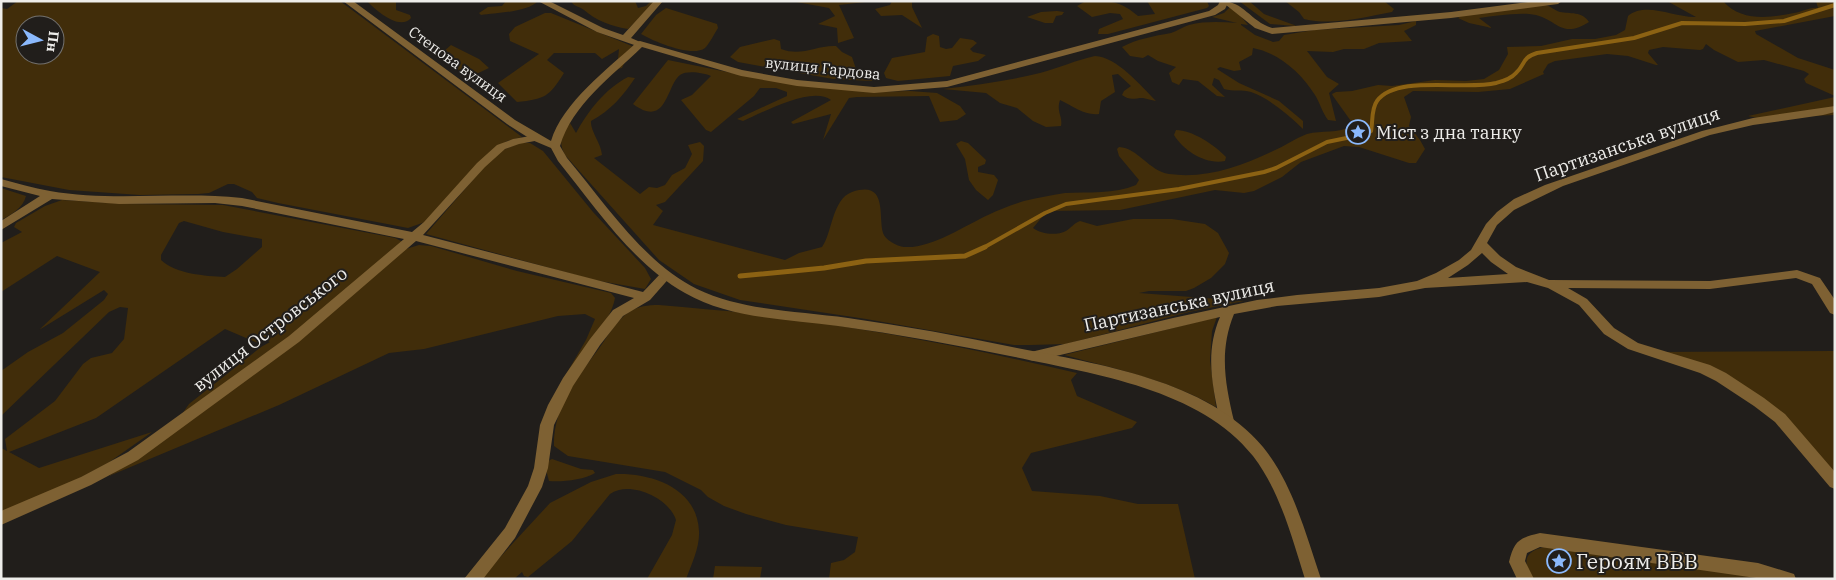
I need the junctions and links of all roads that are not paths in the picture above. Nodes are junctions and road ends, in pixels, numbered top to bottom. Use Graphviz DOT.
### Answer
graph roads {
  1 [pos="347,1"];
  2 [pos="542,1"];
  3 [pos="659,1"];
  4 [pos="1558,1"];
  5 [pos="1224,4"];
  6 [pos="624,38"];
  7 [pos="640,44"];
  8 [pos="1835,109"];
  9 [pos="1812,116"];
  10 [pos="1835,117"];
  11 [pos="536,138"];
  12 [pos="555,146"];
  13 [pos="1,182"];
  14 [pos="50,195"];
  15 [pos="1,226"];
  16 [pos="415,237"];
  17 [pos="1481,244"];
  18 [pos="666,275"];
  19 [pos="1527,278"];
  20 [pos="1549,284"];
  21 [pos="1421,285"];
  22 [pos="646,297"];
  23 [pos="1835,310"];
  24 [pos="1229,311"];
  25 [pos="1035,356"];
  26 [pos="1227,421"];
  27 [pos="1835,483"];
  28 [pos="1,518"];
  29 [pos="472,579"];
  30 [pos="1313,579"];
  31 [pos="1526,579"];
  32 [pos="1788,579"];
  1 -- 11 [label="street, Степова вулиця"];
  2 -- 6 [label="street, вулиця Гардова"];
  3 -- 6 [label="street"];
  4 -- 5 [label="street, вулиця Гардова"];
  5 -- 7 [label="street, вулиця Гардова"];
  6 -- 7 [label="street, вулиця Гардова"];
  7 -- 12 [label="street"];
  8 -- 9 [label="street, Партизанська вулиця"];
  9 -- 10 [label="street"];
  9 -- 17 [label="street, Партизанська вулиця"];
  11 -- 12 [label="street, Степова вулиця"];
  11 -- 16 [label="street, вулиця Островського"];
  12 -- 18 [label="street"];
  13 -- 14 [label="street"];
  14 -- 15 [label="street"];
  14 -- 16 [label="street"];
  16 -- 22 [label="street"];
  16 -- 28 [label="street, вулиця Островського"];
  17 -- 19 [label="street, Партизанська вулиця"];
  17 -- 21 [label="street, Партизанська вулиця"];
  18 -- 22 [label="street"];
  18 -- 25 [label="street"];
  19 -- 20 [label="street, Партизанська вулиця"];
  19 -- 21 [label="street, Партизанська вулиця"];
  20 -- 23 [label="street, Партизанська вулиця"];
  20 -- 27 [label="street"];
  21 -- 24 [label="street, Партизанська вулиця"];
  22 -- 29 [label="street"];
  24 -- 25 [label="street, Партизанська вулиця"];
  24 -- 26 [label="street"];
  25 -- 26 [label="street"];
  26 -- 30 [label="street"];
  31 -- 32 [label="street"];
}
